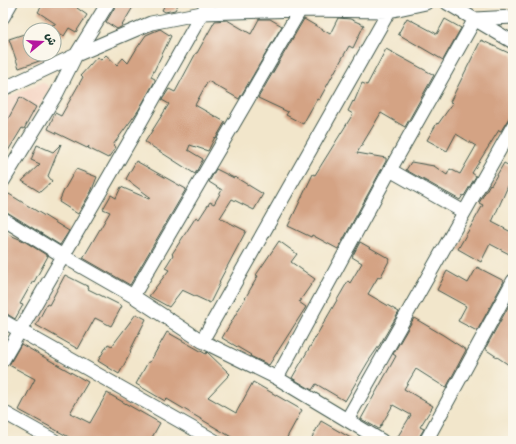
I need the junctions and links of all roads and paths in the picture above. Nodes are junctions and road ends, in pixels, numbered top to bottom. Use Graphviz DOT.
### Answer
graph roads {
  1 [pos="11,3"];
  2 [pos="108,3"];
  3 [pos="426,3"];
  4 [pos="446,3"];
  5 [pos="205,8"];
  6 [pos="300,10"];
  7 [pos="389,11"];
  8 [pos="3,17"];
  9 [pos="513,17"];
  10 [pos="475,19"];
  11 [pos="513,42"];
  12 [pos="76,55"];
  13 [pos="3,89"];
  14 [pos="513,126"];
  15 [pos="390,170"];
  16 [pos="3,182"];
  17 [pos="464,212"];
  18 [pos="3,219"];
  19 [pos="63,256"];
  20 [pos="513,281"];
  21 [pos="133,296"];
  22 [pos="3,321"];
  23 [pos="20,331"];
  24 [pos="202,341"];
  25 [pos="3,360"];
  26 [pos="277,378"];
  27 [pos="3,412"];
  28 [pos="347,420"];
  29 [pos="55,441"];
  30 [pos="215,441"];
  31 [pos="382,441"];
  32 [pos="426,441"];
  1 -- 8 [label="street"];
  2 -- 12 [label="street"];
  3 -- 7 [label="street"];
  4 -- 10 [label="street"];
  5 -- 6 [label="street"];
  5 -- 12 [label="street"];
  5 -- 19 [label="street"];
  6 -- 7 [label="street"];
  6 -- 21 [label="street"];
  7 -- 24 [label="street"];
  9 -- 10 [label="street"];
  10 -- 11 [label="street"];
  10 -- 15 [label="street"];
  12 -- 13 [label="street"];
  12 -- 16 [label="street"];
  14 -- 17 [label="street"];
  15 -- 17 [label="street"];
  15 -- 26 [label="street"];
  17 -- 28 [label="street"];
  18 -- 19 [label="street"];
  19 -- 21 [label="street"];
  19 -- 23 [label="street"];
  20 -- 32 [label="street"];
  21 -- 24 [label="street"];
  22 -- 23 [label="street"];
  23 -- 25 [label="street"];
  23 -- 30 [label="street"];
  24 -- 26 [label="street"];
  26 -- 28 [label="street"];
  27 -- 29 [label="street"];
  28 -- 31 [label="street"];
}
